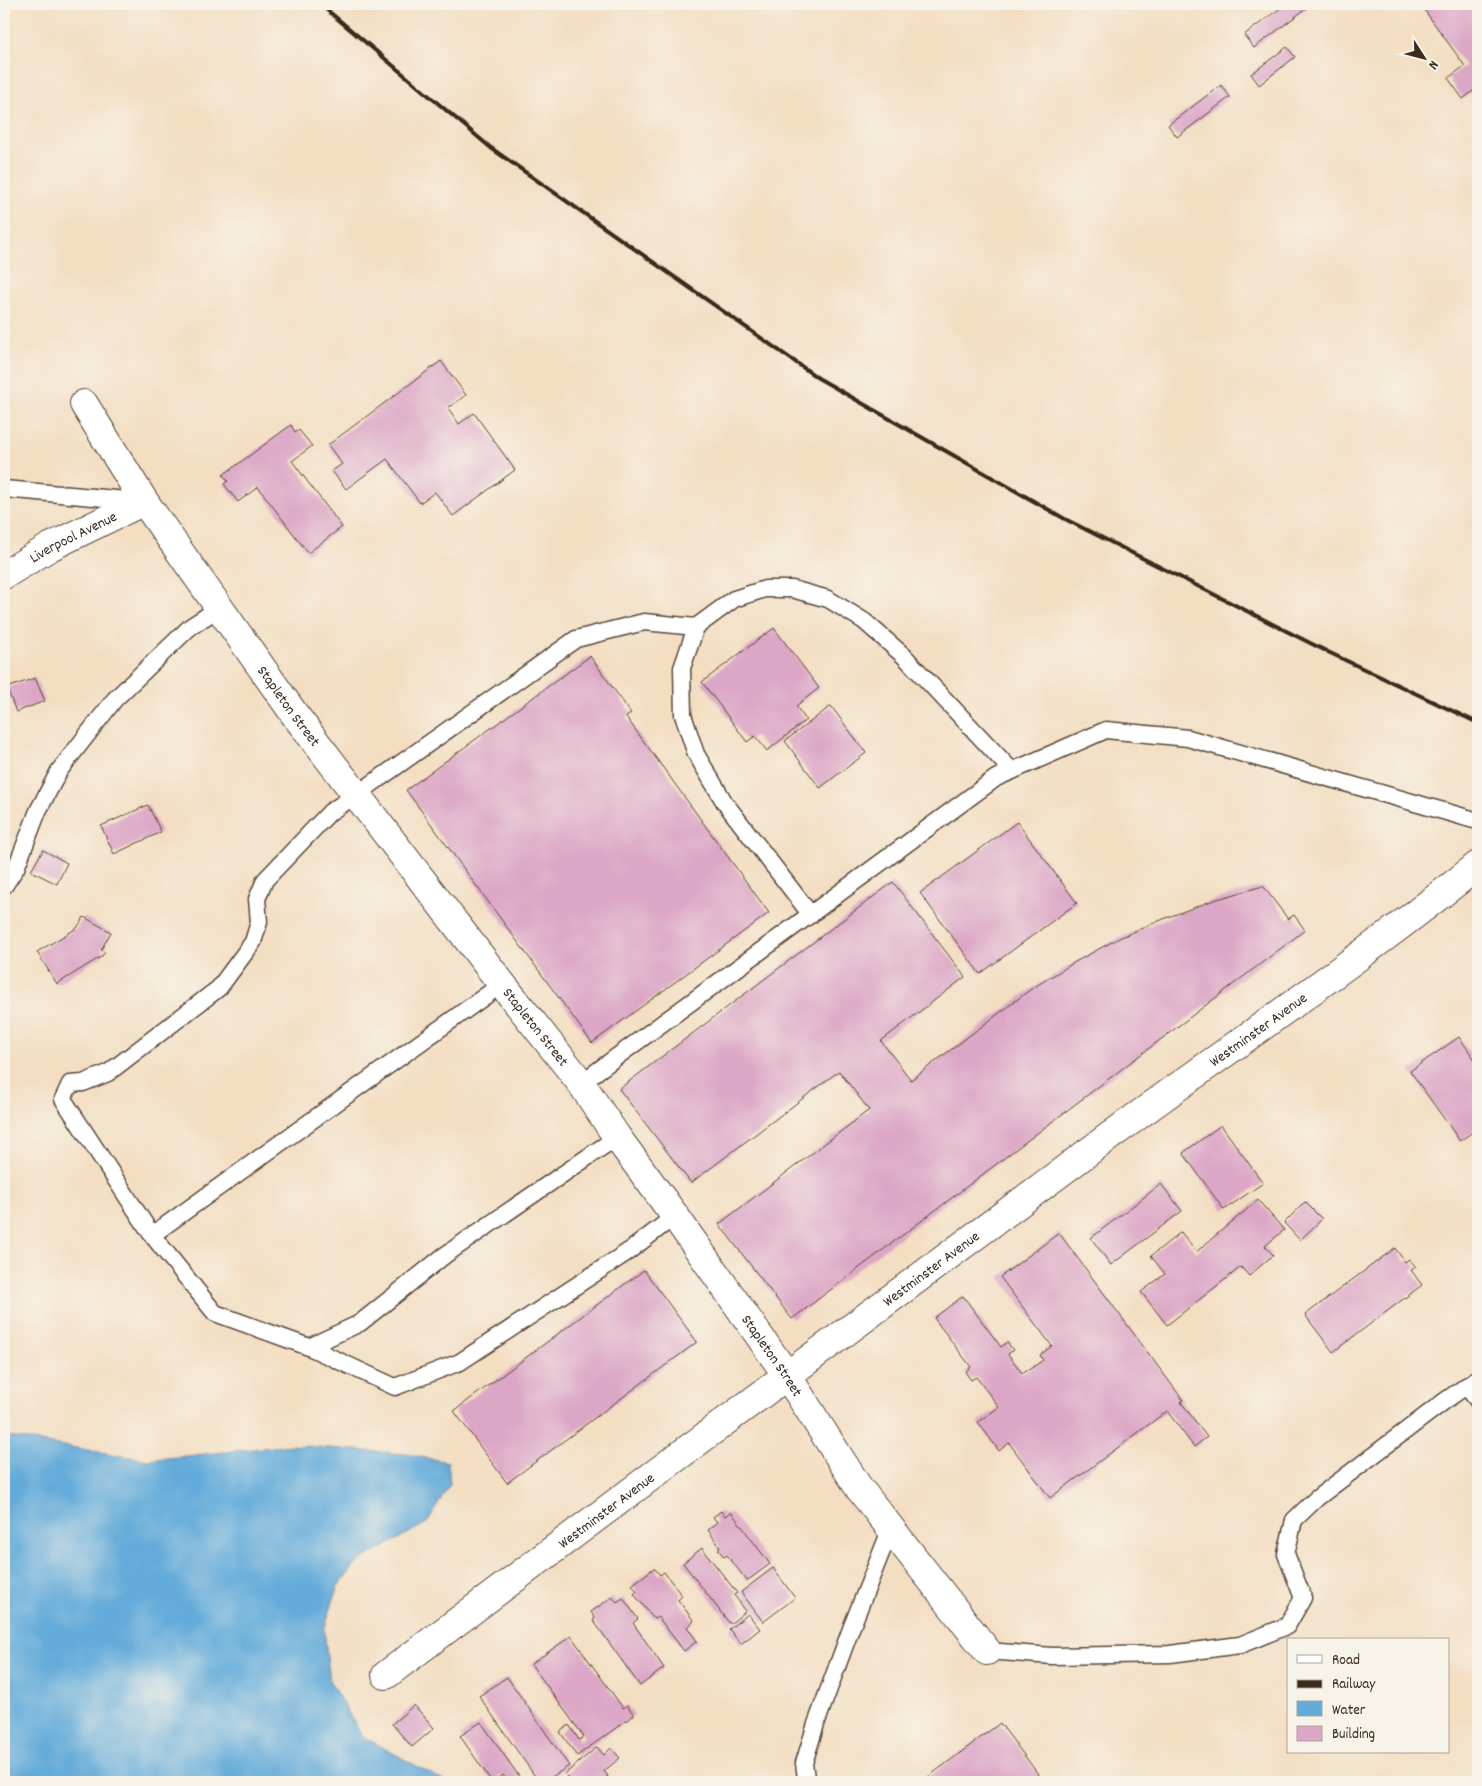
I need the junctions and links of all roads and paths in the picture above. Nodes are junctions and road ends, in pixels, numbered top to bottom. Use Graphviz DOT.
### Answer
graph roads {
  1 [pos="84,404"];
  2 [pos="4,489"];
  3 [pos="144,501"];
  4 [pos="4,575"];
  5 [pos="219,608"];
  6 [pos="696,627"];
  7 [pos="1012,771"];
  8 [pos="356,796"];
  9 [pos="1478,821"];
  10 [pos="1478,865"];
  11 [pos="4,886"];
  12 [pos="811,915"];
  13 [pos="502,984"];
  14 [pos="581,1083"];
  15 [pos="616,1137"];
  16 [pos="675,1216"];
  17 [pos="152,1235"];
  18 [pos="309,1347"];
  19 [pos="786,1374"];
  20 [pos="1472,1382"];
  21 [pos="1478,1401"];
  22 [pos="891,1528"];
  23 [pos="987,1651"];
  24 [pos="386,1675"];
  25 [pos="806,1778"];
  1 -- 3 [label="street, Stapleton Street"];
  2 -- 3 [label="lane"];
  3 -- 4 [label="street, Liverpool Avenue"];
  3 -- 5 [label="street, Stapleton Street"];
  5 -- 8 [label="street, Stapleton Street"];
  5 -- 11 [label="lane"];
  6 -- 7 [label="lane"];
  6 -- 8 [label="lane"];
  6 -- 12 [label="lane"];
  7 -- 9 [label="lane"];
  7 -- 12 [label="lane"];
  8 -- 13 [label="street, Stapleton Street"];
  8 -- 17 [label="lane"];
  10 -- 19 [label="street, Westminster Avenue"];
  12 -- 14 [label="lane"];
  13 -- 14 [label="street, Stapleton Street"];
  13 -- 17 [label="lane"];
  14 -- 15 [label="street, Stapleton Street"];
  15 -- 16 [label="street, Stapleton Street"];
  15 -- 18 [label="lane"];
  16 -- 18 [label="lane"];
  16 -- 19 [label="street, Stapleton Street"];
  17 -- 18 [label="lane"];
  19 -- 22 [label="street, Stapleton Street"];
  19 -- 24 [label="street, Westminster Avenue"];
  20 -- 21 [label="lane"];
  20 -- 23 [label="lane"];
  22 -- 23 [label="street, Stapleton Street"];
  22 -- 25 [label="lane"];
}
